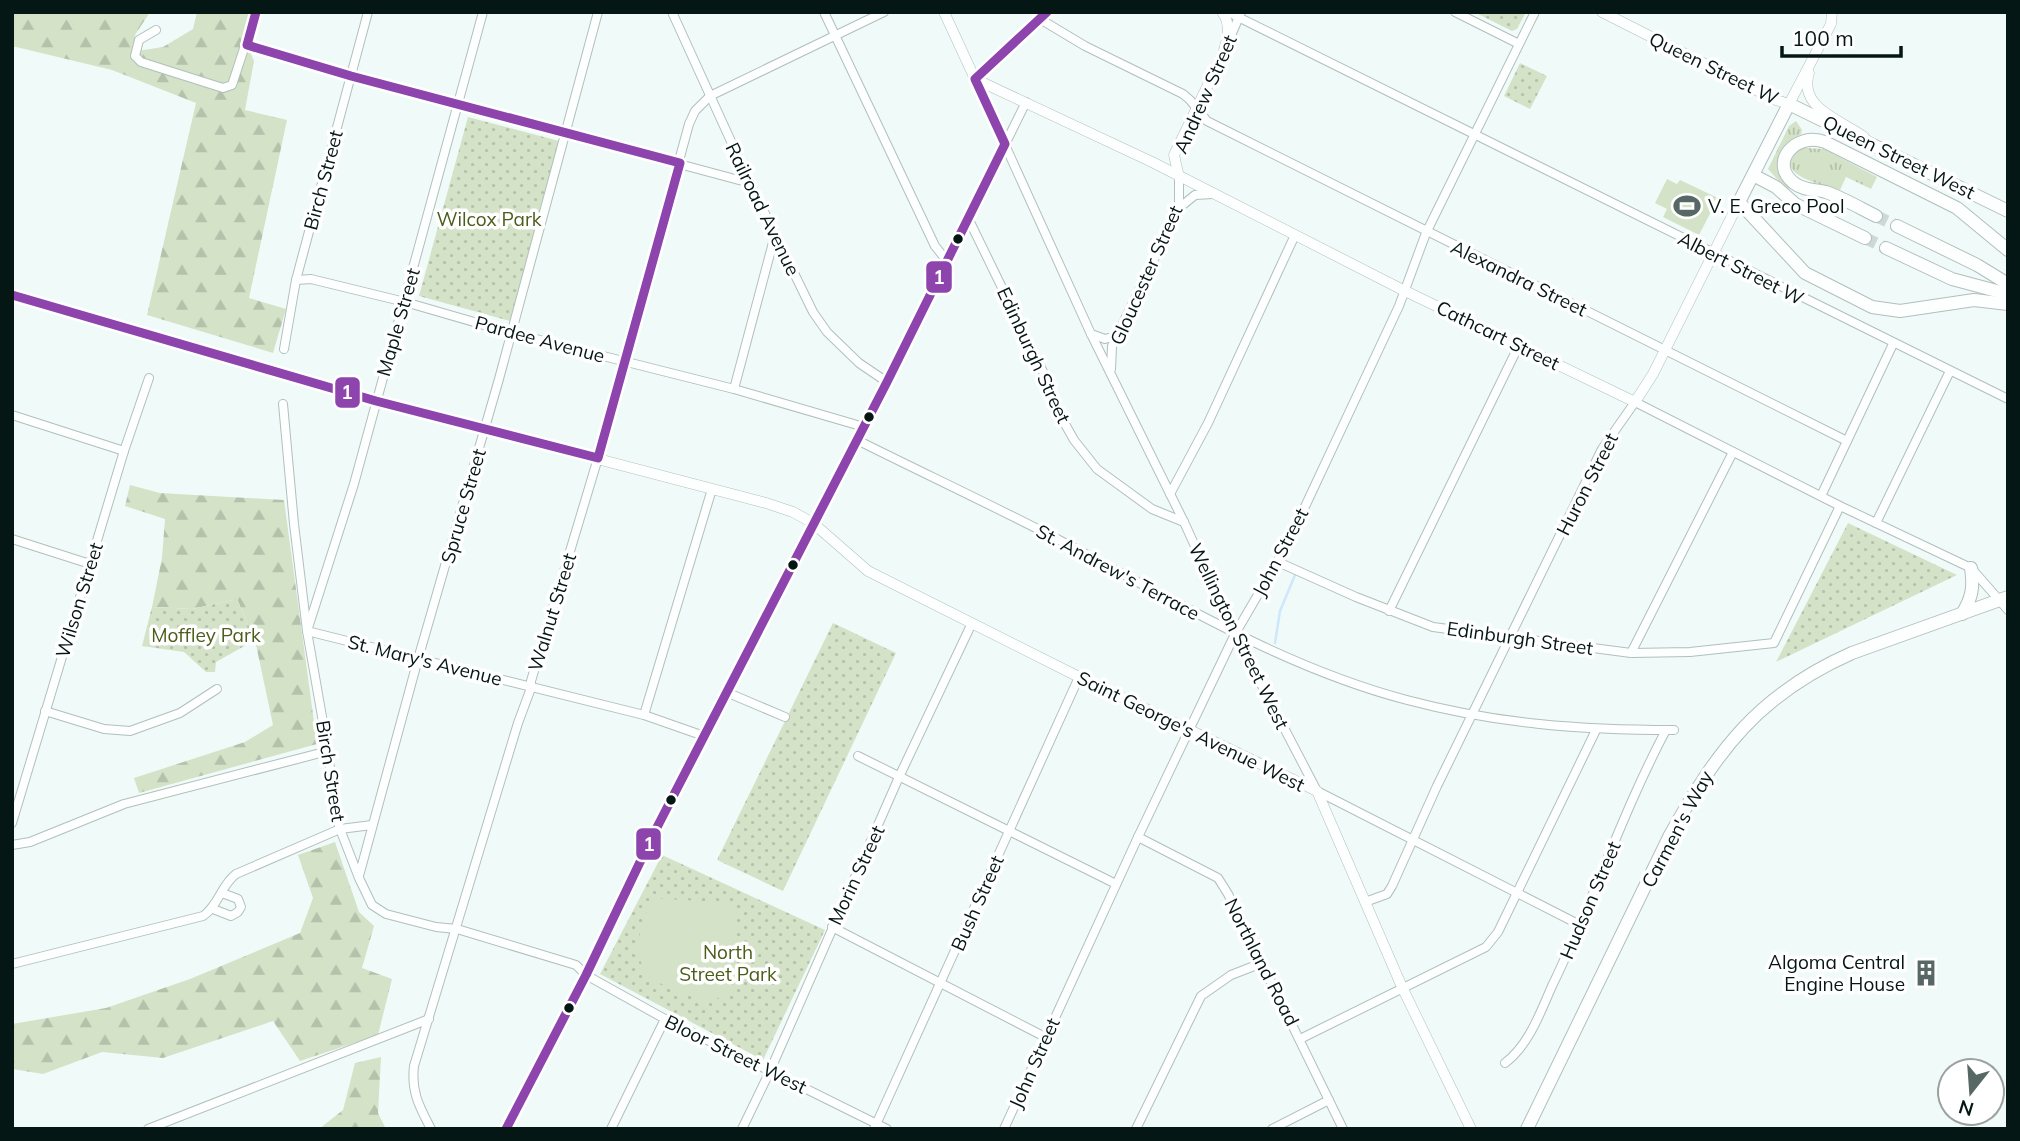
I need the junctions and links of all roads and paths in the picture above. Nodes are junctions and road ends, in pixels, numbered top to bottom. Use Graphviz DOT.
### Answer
graph roads {
  1 [pos="257,12"];
  2 [pos="368,12"];
  3 [pos="483,12"];
  4 [pos="598,12"];
  5 [pos="672,12"];
  6 [pos="824,12"];
  7 [pos="884,12"];
  8 [pos="944,12"];
  9 [pos="1047,12"];
  10 [pos="1225,12"];
  11 [pos="1455,12"];
  12 [pos="1535,12"];
  13 [pos="1602,12"];
  14 [pos="1834,12"];
  15 [pos="1240,15"];
  16 [pos="1040,19"];
  17 [pos="156,30"];
  18 [pos="836,37"];
  19 [pos="1519,44"];
  20 [pos="247,45"];
  21 [pos="1223,54"];
  22 [pos="1815,54"];
  23 [pos="351,76"];
  24 [pos="975,79"];
  25 [pos="710,96"];
  26 [pos="1026,102"];
  27 [pos="458,104"];
  28 [pos="1790,104"];
  29 [pos="1195,108"];
  30 [pos="566,133"];
  31 [pos="1475,134"];
  32 [pos="1005,144"];
  33 [pos="1876,145"];
  34 [pos="1174,155"];
  35 [pos="1152,162"];
  36 [pos="680,163"];
  37 [pos="1753,175"];
  38 [pos="1179,177"];
  39 [pos="750,183"];
  40 [pos="1213,194"];
  41 [pos="1739,202"];
  42 [pos="1179,208"];
  43 [pos="2008,211"];
  44 [pos="1876,216"];
  45 [pos="969,220"];
  46 [pos="1897,226"];
  47 [pos="1426,233"];
  48 [pos="775,235"];
  49 [pos="1295,235"];
  50 [pos="1992,236"];
  51 [pos="1865,238"];
  52 [pos="2008,242"];
  53 [pos="1886,248"];
  54 [pos="2008,250"];
  55 [pos="1713,254"];
  56 [pos="947,261"];
  57 [pos="296,281"];
  58 [pos="2008,284"];
  59 [pos="1403,290"];
  60 [pos="2008,294"];
  61 [pos="12,295"];
  62 [pos="405,302"];
  63 [pos="2008,304"];
  64 [pos="512,333"];
  65 [pos="1091,334"];
  66 [pos="1116,336"];
  67 [pos="1893,344"];
  68 [pos="1519,345"];
  69 [pos="284,349"];
  70 [pos="1666,349"];
  71 [pos="625,362"];
  72 [pos="1950,371"];
  73 [pos="1111,372"];
  74 [pos="149,378"];
  75 [pos="887,382"];
  76 [pos="734,389"];
  77 [pos="2008,399"];
  78 [pos="376,401"];
  79 [pos="1635,402"];
  80 [pos="283,404"];
  81 [pos="12,415"];
  82 [pos="864,427"];
  83 [pos="485,430"];
  84 [pos="857,440"];
  85 [pos="1847,441"];
  86 [pos="124,451"];
  87 [pos="1733,452"];
  88 [pos="598,458"];
  89 [pos="712,489"];
  90 [pos="1170,494"];
  91 [pos="1821,496"];
  92 [pos="1840,506"];
  93 [pos="1184,522"];
  94 [pos="813,523"];
  95 [pos="1876,523"];
  96 [pos="12,539"];
  97 [pos="1278,562"];
  98 [pos="90,564"];
  99 [pos="1970,568"];
  100 [pos="2005,603"];
  101 [pos="1222,606"];
  102 [pos="1389,611"];
  103 [pos="1962,614"];
  104 [pos="972,623"];
  105 [pos="1214,623"];
  106 [pos="307,631"];
  107 [pos="1235,634"];
  108 [pos="1508,638"];
  109 [pos="1631,653"];
  110 [pos="418,659"];
  111 [pos="1079,677"];
  112 [pos="531,688"];
  113 [pos="217,689"];
  114 [pos="726,692"];
  115 [pos="45,711"];
  116 [pos="1472,714"];
  117 [pos="644,715"];
  118 [pos="785,717"];
  119 [pos="1191,729"];
  120 [pos="1596,730"];
  121 [pos="1670,730"];
  122 [pos="704,736"];
  123 [pos="328,751"];
  124 [pos="858,756"];
  125 [pos="900,777"];
  126 [pos="1317,791"];
  127 [pos="12,823"];
  128 [pos="372,825"];
  129 [pos="340,829"];
  130 [pos="1009,831"];
  131 [pos="1138,836"];
  132 [pos="1413,840"];
  133 [pos="12,845"];
  134 [pos="359,878"];
  135 [pos="1116,884"];
  136 [pos="222,893"];
  137 [pos="1517,893"];
  138 [pos="1365,902"];
  139 [pos="213,909"];
  140 [pos="1580,925"];
  141 [pos="832,927"];
  142 [pos="457,929"];
  143 [pos="1262,963"];
  144 [pos="12,964"];
  145 [pos="586,975"];
  146 [pos="940,984"];
  147 [pos="1402,988"];
  148 [pos="429,1019"];
  149 [pos="665,1019"];
  150 [pos="1045,1037"];
  151 [pos="1300,1039"];
  152 [pos="1505,1063"];
  153 [pos="770,1071"];
  154 [pos="1329,1100"];
  155 [pos="875,1126"];
  156 [pos="1527,1127"];
  157 [pos="148,1129"];
  158 [pos="431,1129"];
  159 [pos="506,1129"];
  160 [pos="611,1129"];
  161 [pos="742,1129"];
  162 [pos="887,1129"];
  163 [pos="1004,1129"];
  164 [pos="1136,1129"];
  165 [pos="1272,1129"];
  166 [pos="1342,1129"];
  167 [pos="1471,1129"];
  1 -- 20 [label="street"];
  2 -- 23 [label="street, Birch Street"];
  3 -- 27 [label="street, Maple Street"];
  4 -- 30 [label="street, Spruce Street"];
  5 -- 25 [label="street, Railroad Avenue"];
  6 -- 18 [label="street"];
  7 -- 18 [label="street"];
  8 -- 24 [label="main road"];
  9 -- 16 [label="street"];
  10 -- 15 [label="street, Albert Street W"];
  10 -- 21 [label="main road"];
  11 -- 19 [label="street"];
  12 -- 19 [label="street, John Street"];
  13 -- 28 [label="main road, Queen Street W"];
  14 -- 22 [label="main road, Huron Street"];
  15 -- 21 [label="street, Andrew Street"];
  15 -- 31 [label="street, Albert Street W"];
  16 -- 24 [label="street"];
  16 -- 29 [label="street, Alexandra Street"];
  17 -- 20 [label="street"];
  18 -- 25 [label="street"];
  18 -- 56 [label="street"];
  19 -- 31 [label="street, John Street"];
  20 -- 23 [label="street"];
  21 -- 29 [label="main road, Andrew Street"];
  22 -- 28 [label="main road, Huron Street"];
  22 -- 33 [label="main road"];
  23 -- 27 [label="street"];
  23 -- 57 [label="street, Birch Street"];
  24 -- 26 [label="main road, Cathcart Street"];
  24 -- 32 [label="street, Wellington Street West"];
  25 -- 36 [label="street, Walnut Street"];
  25 -- 39 [label="street, Railroad Avenue"];
  26 -- 32 [label="street"];
  26 -- 35 [label="main road, Cathcart Street"];
  27 -- 30 [label="street"];
  27 -- 62 [label="street, Maple Street"];
  28 -- 33 [label="highway, Queen Street West"];
  28 -- 37 [label="highway, Huron Street"];
  29 -- 34 [label="main road, Andrew Street"];
  29 -- 47 [label="street, Alexandra Street"];
  30 -- 36 [label="street"];
  30 -- 64 [label="street, Spruce Street"];
  31 -- 47 [label="street, John Street"];
  31 -- 55 [label="street, Albert Street W"];
  32 -- 45 [label="street"];
  32 -- 65 [label="street, Wellington Street West"];
  33 -- 43 [label="highway, Queen Street West"];
  34 -- 35 [label="main road"];
  34 -- 38 [label="main road, Andrew Street"];
  35 -- 38 [label="main road, Cathcart Street"];
  36 -- 39 [label="street"];
  36 -- 71 [label="street, Walnut Street"];
  37 -- 41 [label="highway, Huron Street"];
  37 -- 51 [label="highway"];
  38 -- 40 [label="main road, Cathcart Street"];
  38 -- 42 [label="street, Gloucester Street"];
  39 -- 48 [label="street, Railroad Avenue"];
  40 -- 42 [label="street"];
  40 -- 49 [label="main road, Cathcart Street"];
  41 -- 55 [label="main road, Huron Street"];
  41 -- 63 [label="highway"];
  42 -- 66 [label="street, Gloucester Street"];
  44 -- 50 [label="highway"];
  45 -- 56 [label="street"];
  45 -- 93 [label="street, Edinburgh Street"];
  46 -- 58 [label="highway"];
  47 -- 59 [label="street, John Street"];
  47 -- 70 [label="street, Alexandra Street"];
  48 -- 75 [label="street, Railroad Avenue"];
  48 -- 76 [label="street"];
  49 -- 59 [label="main road, Cathcart Street"];
  49 -- 90 [label="street"];
  50 -- 52 [label="highway"];
  50 -- 54 [label="highway"];
  53 -- 60 [label="highway"];
  55 -- 67 [label="street, Albert Street W"];
  55 -- 70 [label="main road, Huron Street"];
  56 -- 75 [label="street"];
  57 -- 62 [label="street, Pardee Avenue"];
  57 -- 69 [label="street, Birch Street"];
  59 -- 68 [label="main road, Cathcart Street"];
  59 -- 97 [label="street, John Street"];
  61 -- 78 [label="main road, Saint George's Avenue West"];
  62 -- 64 [label="street, Pardee Avenue"];
  62 -- 78 [label="street, Maple Street"];
  64 -- 71 [label="street, Pardee Avenue"];
  64 -- 83 [label="street, Spruce Street"];
  65 -- 66 [label="street"];
  65 -- 73 [label="street, Wellington Street West"];
  66 -- 73 [label="street, Gloucester Street"];
  67 -- 72 [label="street, Albert Street W"];
  67 -- 85 [label="street"];
  68 -- 79 [label="main road, Cathcart Street"];
  68 -- 102 [label="street"];
  70 -- 79 [label="main road, Huron Street"];
  70 -- 85 [label="street, Alexandra Street"];
  71 -- 76 [label="street, Pardee Avenue"];
  71 -- 88 [label="street, Walnut Street"];
  72 -- 77 [label="street, Albert Street W"];
  72 -- 95 [label="street"];
  73 -- 90 [label="street, Wellington Street West"];
  74 -- 86 [label="street, Wilson Street"];
  75 -- 82 [label="street"];
  76 -- 82 [label="street, Pardee Avenue"];
  78 -- 83 [label="main road, Saint George's Avenue West"];
  78 -- 106 [label="street, Maple Street"];
  79 -- 87 [label="street, Cathcart Street"];
  79 -- 108 [label="street, Huron Street"];
  80 -- 106 [label="street, Birch Street"];
  81 -- 86 [label="street"];
  82 -- 84 [label="street"];
  83 -- 88 [label="main road, Saint George's Avenue West"];
  83 -- 110 [label="street, Spruce Street"];
  84 -- 94 [label="street"];
  84 -- 105 [label="street, St. Andrew's Terrace"];
  85 -- 91 [label="street"];
  86 -- 98 [label="street, Wilson Street"];
  87 -- 91 [label="street, Cathcart Street"];
  87 -- 109 [label="street"];
  88 -- 89 [label="main road, Saint George's Avenue West"];
  88 -- 112 [label="street, Walnut Street"];
  89 -- 94 [label="main road, Saint George's Avenue West"];
  89 -- 117 [label="street"];
  90 -- 93 [label="street, Wellington Street West"];
  91 -- 92 [label="street, Cathcart Street"];
  92 -- 95 [label="street, Cathcart Street"];
  92 -- 109 [label="street, Edinburgh Street"];
  93 -- 101 [label="street, Wellington Street West"];
  94 -- 104 [label="main road, Saint George's Avenue West"];
  94 -- 114 [label="main road"];
  95 -- 99 [label="street, Cathcart Street"];
  96 -- 98 [label="street"];
  97 -- 102 [label="street, Edinburgh Street"];
  97 -- 107 [label="street, John Street"];
  98 -- 115 [label="street, Wilson Street"];
  99 -- 100 [label="street, Cathcart Street"];
  99 -- 103 [label="highway"];
  100 -- 103 [label="highway, Carmen's Way"];
  101 -- 105 [label="street"];
  101 -- 107 [label="street, Wellington Street West"];
  102 -- 108 [label="street, Edinburgh Street"];
  103 -- 156 [label="highway, Carmen's Way"];
  104 -- 111 [label="main road, Saint George's Avenue West"];
  104 -- 125 [label="street, Morin Street"];
  105 -- 107 [label="street, St. Andrew's Terrace"];
  106 -- 110 [label="street, St. Mary's Avenue"];
  106 -- 123 [label="street, Birch Street"];
  107 -- 116 [label="street, St. Andrew's Terrace"];
  107 -- 119 [label="street, John Street"];
  107 -- 126 [label="street, Wellington Street West"];
  108 -- 109 [label="street, Edinburgh Street"];
  108 -- 116 [label="street, Huron Street"];
  110 -- 112 [label="street, St. Mary's Avenue"];
  110 -- 128 [label="street, Spruce Street"];
  111 -- 119 [label="main road, Saint George's Avenue West"];
  111 -- 130 [label="street, Bush Street"];
  112 -- 117 [label="street, St. Mary's Avenue"];
  112 -- 142 [label="street, Walnut Street"];
  113 -- 115 [label="street"];
  114 -- 118 [label="street"];
  114 -- 122 [label="main road"];
  115 -- 127 [label="street, Wilson Street"];
  116 -- 120 [label="street, St. Andrew's Terrace"];
  116 -- 132 [label="street, Huron Street"];
  117 -- 122 [label="street, St. Mary's Avenue"];
  119 -- 126 [label="main road, Saint George's Avenue West"];
  119 -- 131 [label="street, John Street"];
  120 -- 121 [label="street, St. Andrew's Terrace"];
  120 -- 137 [label="street"];
  121 -- 140 [label="street, Hudson Street"];
  122 -- 145 [label="main road"];
  123 -- 129 [label="street, Birch Street"];
  123 -- 133 [label="street"];
  124 -- 125 [label="street"];
  125 -- 130 [label="street"];
  125 -- 141 [label="street, Morin Street"];
  126 -- 132 [label="street, Saint George's Avenue West"];
  126 -- 138 [label="main road, Wellington Street West"];
  128 -- 129 [label="street"];
  128 -- 134 [label="street, Spruce Street"];
  129 -- 134 [label="street, Birch Street"];
  129 -- 136 [label="street"];
  130 -- 135 [label="street"];
  130 -- 146 [label="street, Bush Street"];
  131 -- 135 [label="street, John Street"];
  131 -- 143 [label="street, Northland Road"];
  132 -- 137 [label="street, Saint George's Avenue West"];
  132 -- 138 [label="street, Huron Street"];
  134 -- 142 [label="street, Birch Street"];
  135 -- 150 [label="street, John Street"];
  136 -- 139 [label="street"];
  136 -- 139 [label="street"];
  137 -- 140 [label="street, Saint George's Avenue West"];
  137 -- 147 [label="street"];
  138 -- 147 [label="main road, Wellington Street West"];
  139 -- 144 [label="street"];
  140 -- 152 [label="street, Hudson Street"];
  141 -- 146 [label="street"];
  141 -- 153 [label="street, Morin Street"];
  142 -- 145 [label="street, Birch Street"];
  142 -- 148 [label="street, Walnut Street"];
  143 -- 151 [label="street, Northland Road"];
  143 -- 164 [label="street"];
  145 -- 149 [label="street, Bloor Street West"];
  145 -- 159 [label="main road"];
  146 -- 150 [label="street"];
  146 -- 155 [label="street, Bush Street"];
  147 -- 151 [label="street"];
  147 -- 167 [label="main road, Wellington Street West"];
  148 -- 157 [label="street"];
  148 -- 158 [label="street, Walnut Street"];
  149 -- 153 [label="street, Bloor Street West"];
  149 -- 160 [label="street"];
  150 -- 163 [label="street, John Street"];
  151 -- 154 [label="street, Northland Road"];
  153 -- 155 [label="street, Bloor Street West"];
  153 -- 161 [label="street, Morin Street"];
  154 -- 165 [label="street"];
  154 -- 166 [label="street, Northland Road"];
  155 -- 162 [label="street, Bloor Street West"];
}
